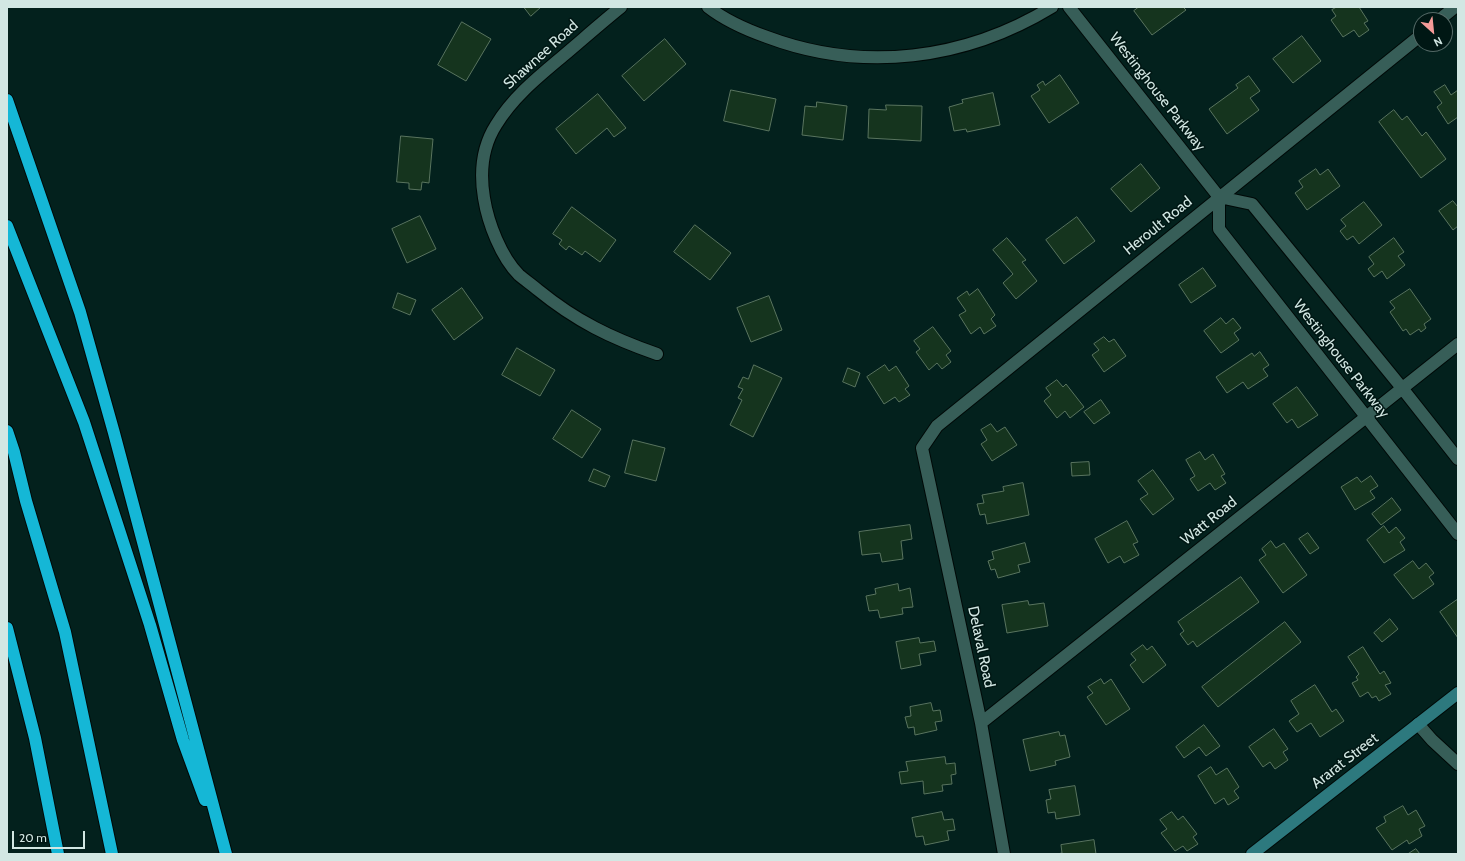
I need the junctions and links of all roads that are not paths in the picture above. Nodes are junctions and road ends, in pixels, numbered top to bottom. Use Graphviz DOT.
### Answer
graph roads {
  1 [pos="621,7"];
  2 [pos="708,7"];
  3 [pos="1052,7"];
  4 [pos="1070,7"];
  5 [pos="1413,41"];
  6 [pos="7,100"];
  7 [pos="1219,197"];
  8 [pos="7,226"];
  9 [pos="1458,344"];
  10 [pos="657,354"];
  11 [pos="1402,388"];
  12 [pos="1366,416"];
  13 [pos="7,431"];
  14 [pos="922,448"];
  15 [pos="1458,460"];
  16 [pos="1458,534"];
  17 [pos="7,628"];
  18 [pos="1458,693"];
  19 [pos="981,723"];
  20 [pos="1418,724"];
  21 [pos="1458,764"];
  22 [pos="58,854"];
  23 [pos="112,854"];
  24 [pos="225,854"];
  25 [pos="1004,854"];
  26 [pos="1252,854"];
  1 -- 10 [label="street, Shawnee Road"];
  2 -- 3 [label="street"];
  4 -- 7 [label="street, Westinghouse Parkway"];
  5 -- 7 [label="street, Heroult Road"];
  6 -- 24 [label="highway"];
  7 -- 11 [label="street, Westinghouse Parkway"];
  7 -- 12 [label="street, Westinghouse Parkway"];
  7 -- 14 [label="street, Heroult Road"];
  8 -- 24 [label="highway"];
  9 -- 11 [label="street, Watt Road"];
  11 -- 12 [label="street, Watt Road"];
  11 -- 15 [label="street, Westinghouse Parkway"];
  12 -- 16 [label="street, Westinghouse Parkway"];
  12 -- 19 [label="street, Watt Road"];
  13 -- 23 [label="highway"];
  14 -- 19 [label="street, Delaval Road"];
  17 -- 22 [label="highway"];
  18 -- 20 [label="main road, Ararat Street"];
  19 -- 25 [label="street, Delaval Road"];
  20 -- 21 [label="street"];
  20 -- 26 [label="main road, Ararat Street"];
}
